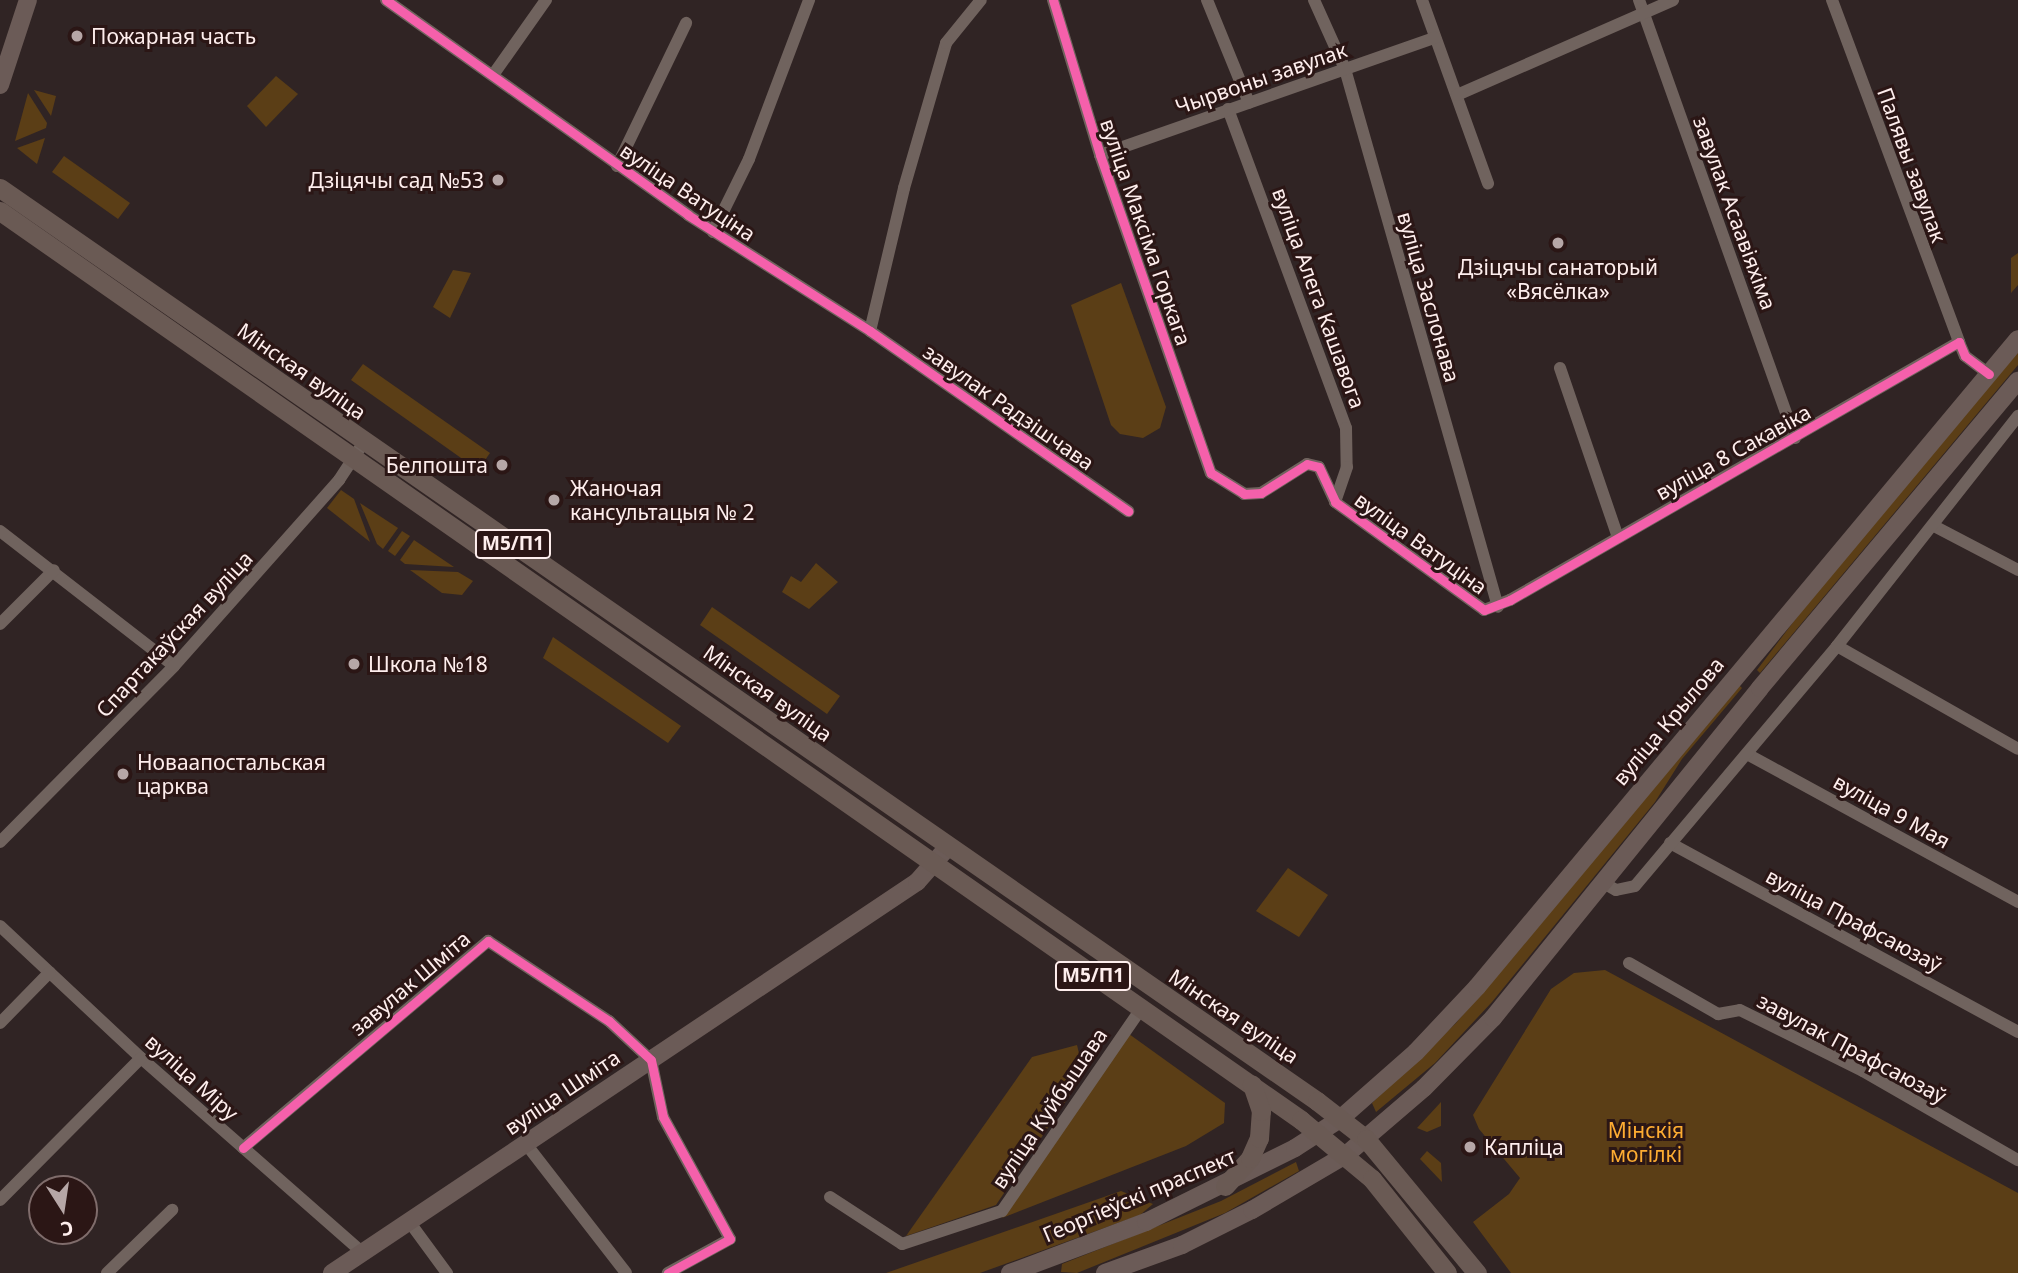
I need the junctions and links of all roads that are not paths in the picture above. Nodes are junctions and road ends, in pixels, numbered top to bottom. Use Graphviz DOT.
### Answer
graph roads {
  1 [pos="28,0"];
  2 [pos="386,0"];
  3 [pos="546,0"];
  4 [pos="809,0"];
  5 [pos="981,0"];
  6 [pos="1053,0"];
  7 [pos="1207,0"];
  8 [pos="1314,0"];
  9 [pos="1422,0"];
  10 [pos="1639,0"];
  11 [pos="1673,0"];
  12 [pos="1832,0"];
  13 [pos="1644,13"];
  14 [pos="686,23"];
  15 [pos="1435,38"];
  16 [pos="1345,69"];
  17 [pos="493,75"];
  18 [pos="0,85"];
  19 [pos="1457,95"];
  20 [pos="1249,103"];
  21 [pos="1228,109"];
  22 [pos="1100,155"];
  23 [pos="617,166"];
  24 [pos="1488,183"];
  25 [pos="0,188"];
  26 [pos="0,211"];
  27 [pos="713,232"];
  28 [pos="870,331"];
  29 [pos="2018,339"];
  30 [pos="1959,342"];
  31 [pos="1560,368"];
  32 [pos="1989,374"];
  33 [pos="2015,390"];
  34 [pos="2018,416"];
  35 [pos="1795,438"];
  36 [pos="364,442"];
  37 [pos="352,459"];
  38 [pos="1211,473"];
  39 [pos="1335,502"];
  40 [pos="1128,511"];
  41 [pos="1934,526"];
  42 [pos="0,530"];
  43 [pos="1618,537"];
  44 [pos="54,570"];
  45 [pos="2018,570"];
  46 [pos="1498,607"];
  47 [pos="1483,610"];
  48 [pos="0,624"];
  49 [pos="1838,646"];
  50 [pos="174,666"];
  51 [pos="1739,671"];
  52 [pos="1760,688"];
  53 [pos="2018,749"];
  54 [pos="1747,754"];
  55 [pos="0,842"];
  56 [pos="1670,843"];
  57 [pos="948,848"];
  58 [pos="935,866"];
  59 [pos="1602,882"];
  60 [pos="2018,902"];
  61 [pos="0,926"];
  62 [pos="1629,963"];
  63 [pos="50,972"];
  64 [pos="1141,1009"];
  65 [pos="0,1023"];
  66 [pos="2018,1032"];
  67 [pos="141,1058"];
  68 [pos="651,1060"];
  69 [pos="1252,1086"];
  70 [pos="1340,1119"];
  71 [pos="1320,1134"];
  72 [pos="1366,1139"];
  73 [pos="526,1144"];
  74 [pos="243,1148"];
  75 [pos="1347,1154"];
  76 [pos="2018,1160"];
  77 [pos="1225,1186"];
  78 [pos="830,1197"];
  79 [pos="0,1200"];
  80 [pos="172,1210"];
  81 [pos="408,1220"];
  82 [pos="362,1252"];
  83 [pos="1048,1267"];
  84 [pos="107,1273"];
  85 [pos="332,1273"];
  86 [pos="447,1273"];
  87 [pos="626,1273"];
  88 [pos="668,1273"];
  89 [pos="1010,1273"];
  90 [pos="1105,1273"];
  91 [pos="1447,1273"];
  92 [pos="1477,1273"];
  1 -- 18 [label="main road"];
  2 -- 17 [label="street, вуліца Ватуціна"];
  3 -- 17 [label="street"];
  4 -- 27 [label="street"];
  5 -- 28 [label="street"];
  6 -- 22 [label="street, вуліца Максіма Горкага"];
  7 -- 20 [label="street"];
  8 -- 16 [label="street, вуліца Заслонава"];
  9 -- 15 [label="street"];
  10 -- 13 [label="street, завулак Асаавіяхіма"];
  11 -- 13 [label="street"];
  12 -- 30 [label="street, Палявы завулак"];
  13 -- 19 [label="street"];
  13 -- 35 [label="street, завулак Асаавіяхіма"];
  14 -- 23 [label="street"];
  15 -- 16 [label="street, Чырвоны завулак"];
  15 -- 19 [label="street"];
  16 -- 20 [label="street, Чырвоны завулак"];
  16 -- 46 [label="street, вуліца Заслонава"];
  17 -- 23 [label="street, вуліца Ватуціна"];
  19 -- 24 [label="street"];
  20 -- 21 [label="street, Чырвоны завулак"];
  21 -- 22 [label="street, Чырвоны завулак"];
  21 -- 39 [label="street, вуліца Алега Кашавога"];
  22 -- 38 [label="street, вуліца Максіма Горкага"];
  23 -- 27 [label="street, вуліца Ватуціна"];
  25 -- 36 [label="main road, Мінская вуліца / М5/П1"];
  26 -- 37 [label="main road, Мінская вуліца / М5/П1"];
  27 -- 28 [label="street, вуліца Ватуціна"];
  28 -- 40 [label="street, завулак Радзішчава"];
  29 -- 32 [label="main road, вуліца Крылова"];
  30 -- 32 [label="street"];
  30 -- 35 [label="street, вуліца 8 Сакавіка"];
  31 -- 43 [label="street"];
  32 -- 51 [label="main road, вуліца Крылова"];
  33 -- 52 [label="main road"];
  34 -- 41 [label="street"];
  35 -- 43 [label="street, вуліца 8 Сакавіка"];
  36 -- 37 [label="street, Спартакаўская вуліца"];
  36 -- 57 [label="main road, Мінская вуліца / М5/П1"];
  37 -- 50 [label="street, Спартакаўская вуліца"];
  37 -- 58 [label="main road, Мінская вуліца / М5/П1"];
  38 -- 39 [label="street, вуліца Ватуціна"];
  39 -- 47 [label="street, вуліца Ватуціна"];
  41 -- 45 [label="street"];
  41 -- 49 [label="street"];
  42 -- 44 [label="street"];
  43 -- 46 [label="street, вуліца 8 Сакавіка"];
  44 -- 48 [label="street"];
  44 -- 50 [label="street"];
  46 -- 47 [label="street, вуліца 8 Сакавіка"];
  49 -- 53 [label="street"];
  49 -- 54 [label="street"];
  50 -- 55 [label="street, Спартакаўская вуліца"];
  51 -- 52 [label="main road"];
  51 -- 70 [label="main road, вуліца Крылова"];
  52 -- 59 [label="main road"];
  54 -- 56 [label="street"];
  54 -- 60 [label="street, вуліца 9 Мая"];
  56 -- 59 [label="street"];
  56 -- 66 [label="street, вуліца Прафсаюзаў"];
  57 -- 58 [label="main road, вуліца Шміта"];
  57 -- 70 [label="main road, Мінская вуліца / М5/П1"];
  58 -- 64 [label="main road, Мінская вуліца / М5/П1"];
  58 -- 68 [label="main road, вуліца Шміта"];
  59 -- 72 [label="main road"];
  61 -- 63 [label="street, вуліца Міру"];
  62 -- 76 [label="street, завулак Прафсаюзаў"];
  63 -- 65 [label="street"];
  63 -- 67 [label="street, вуліца Міру"];
  64 -- 69 [label="main road, Мінская вуліца / М5/П1"];
  64 -- 78 [label="street, вуліца Куйбышава"];
  67 -- 74 [label="street, вуліца Міру"];
  67 -- 79 [label="street"];
  68 -- 73 [label="main road, вуліца Шміта"];
  68 -- 74 [label="street, завулак Шміта"];
  68 -- 88 [label="street"];
  69 -- 71 [label="main road, Мінская вуліца / М5/П1"];
  69 -- 77 [label="main road"];
  70 -- 71 [label="main road, вуліца Крылова"];
  70 -- 72 [label="main road, Мінская вуліца / М5/П1"];
  71 -- 75 [label="main road, Мінская вуліца / М5/П1"];
  71 -- 77 [label="main road, Георгіеўскі праспект"];
  72 -- 75 [label="main road"];
  72 -- 92 [label="main road, Мінская вуліца / М5/П1"];
  73 -- 81 [label="main road, вуліца Шміта"];
  73 -- 87 [label="street"];
  74 -- 82 [label="street, вуліца Міру"];
  75 -- 90 [label="main road"];
  75 -- 91 [label="main road, Мінская вуліца / М5/П1"];
  77 -- 83 [label="main road, Георгіеўскі праспект"];
  80 -- 84 [label="street"];
  81 -- 82 [label="main road, вуліца Шміта"];
  81 -- 86 [label="street"];
  82 -- 85 [label="main road, вуліца Шміта"];
  83 -- 89 [label="main road, Георгіеўскі праспект"];
}
